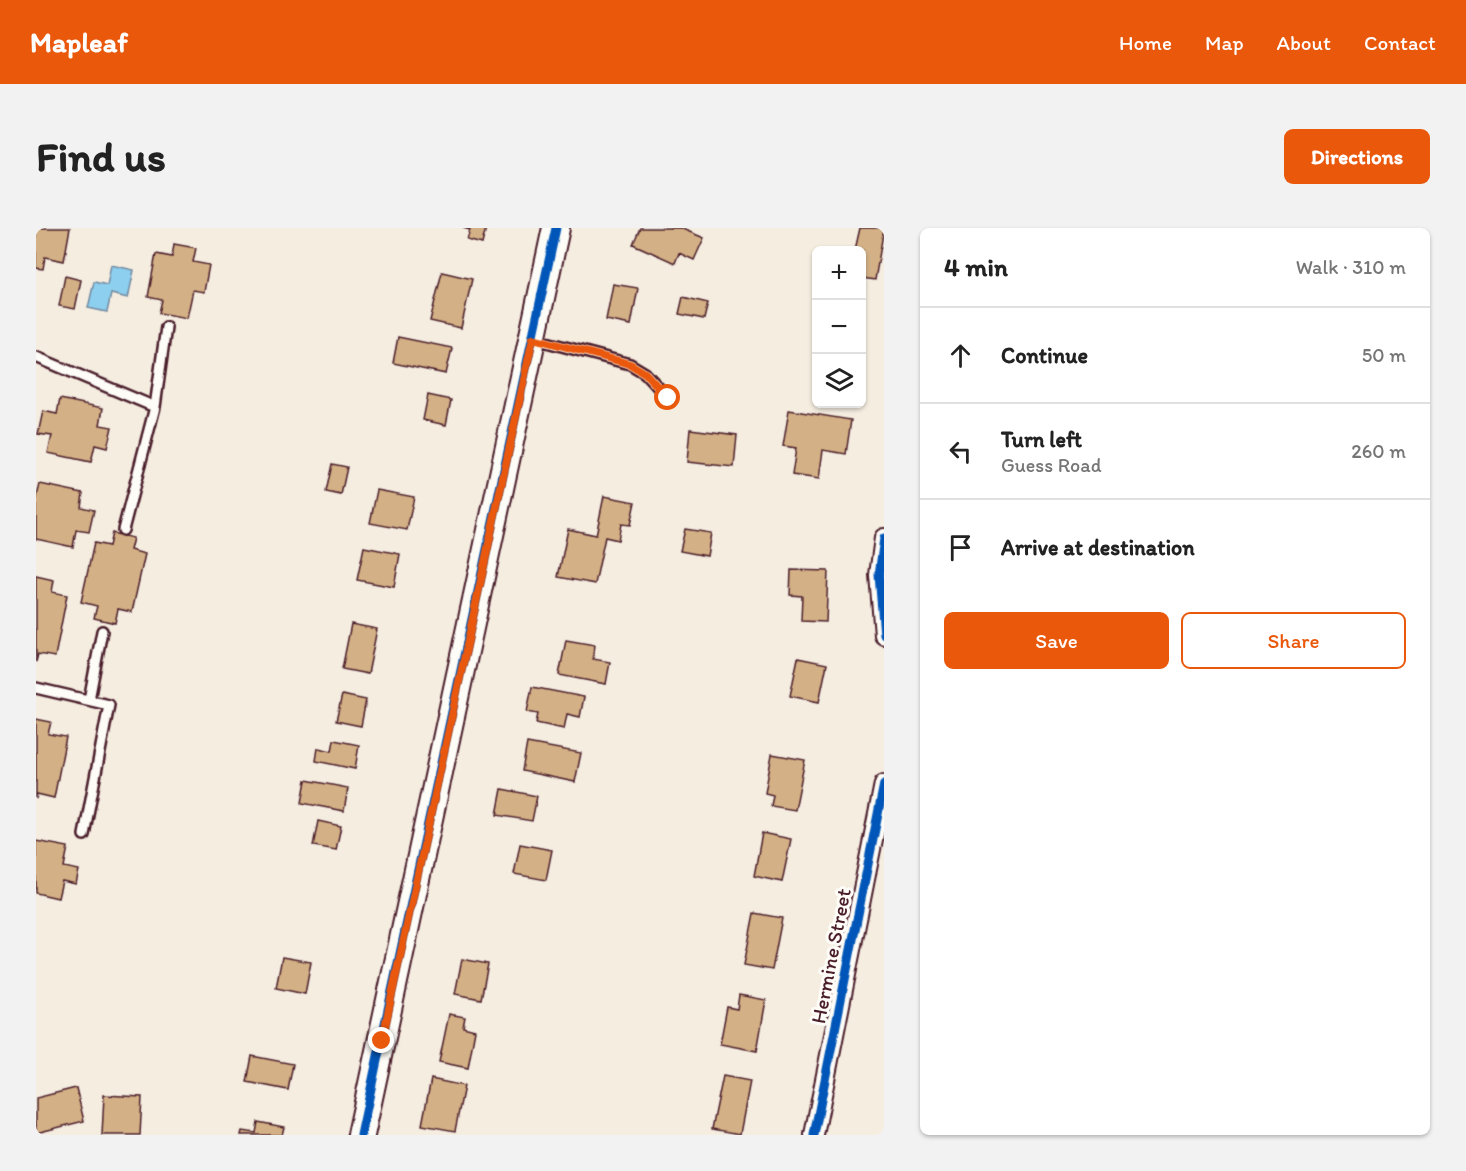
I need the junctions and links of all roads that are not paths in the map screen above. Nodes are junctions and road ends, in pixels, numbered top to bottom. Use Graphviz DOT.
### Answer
graph roads {
  1 [pos="556,228"];
  2 [pos="166,327"];
  3 [pos="533,338"];
  4 [pos="36,357"];
  5 [pos="668,398"];
  6 [pos="155,407"];
  7 [pos="123,530"];
  8 [pos="884,538"];
  9 [pos="102,631"];
  10 [pos="884,635"];
  11 [pos="36,688"];
  12 [pos="89,700"];
  13 [pos="884,784"];
  14 [pos="84,835"];
  15 [pos="361,1135"];
  16 [pos="814,1135"];
  1 -- 3 [label="main road"];
  2 -- 6 [label="lane"];
  3 -- 5 [label="lane"];
  3 -- 15 [label="main road"];
  4 -- 6 [label="lane"];
  6 -- 7 [label="lane"];
  8 -- 10 [label="street"];
  9 -- 12 [label="lane"];
  11 -- 12 [label="lane"];
  12 -- 14 [label="lane"];
  13 -- 16 [label="street, Hermine Street"];
}
